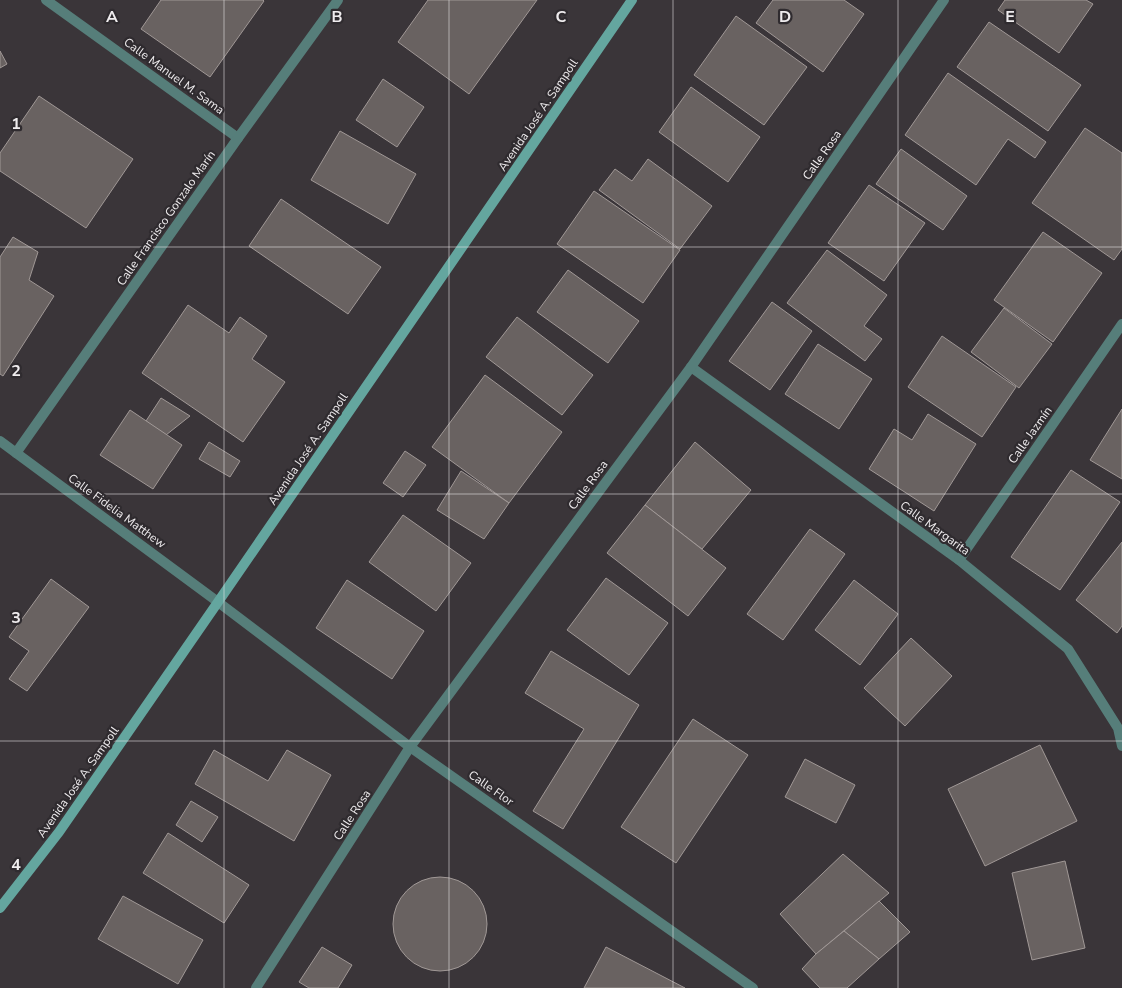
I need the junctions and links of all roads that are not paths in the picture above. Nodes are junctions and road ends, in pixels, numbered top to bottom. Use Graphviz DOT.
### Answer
graph roads {
  1 [pos="46,0"];
  2 [pos="338,0"];
  3 [pos="632,0"];
  4 [pos="944,0"];
  5 [pos="238,138"];
  6 [pos="1122,324"];
  7 [pos="691,367"];
  8 [pos="0,441"];
  9 [pos="16,452"];
  10 [pos="959,560"];
  11 [pos="218,602"];
  12 [pos="1122,746"];
  13 [pos="410,747"];
  14 [pos="0,908"];
  15 [pos="256,988"];
  16 [pos="754,988"];
  1 -- 5 [label="street, Calle Manuel M. Sama"];
  2 -- 5 [label="street, Calle Francisco Gonzalo Marín"];
  3 -- 11 [label="street, Avenida José A. Sampoll"];
  4 -- 7 [label="street, Calle Rosa"];
  5 -- 9 [label="street, Calle Francisco Gonzalo Marín"];
  6 -- 10 [label="street, Calle Jazmín"];
  7 -- 10 [label="street, Calle Margarita"];
  7 -- 13 [label="street, Calle Rosa"];
  8 -- 9 [label="street, Calle Fidelia Matthew"];
  9 -- 11 [label="street, Calle Fidelia Matthew"];
  10 -- 12 [label="street, Calle Margarita"];
  11 -- 13 [label="street, Calle Flor"];
  11 -- 14 [label="street, Avenida José A. Sampoll"];
  13 -- 15 [label="street, Calle Rosa"];
  13 -- 16 [label="street, Calle Flor"];
}
